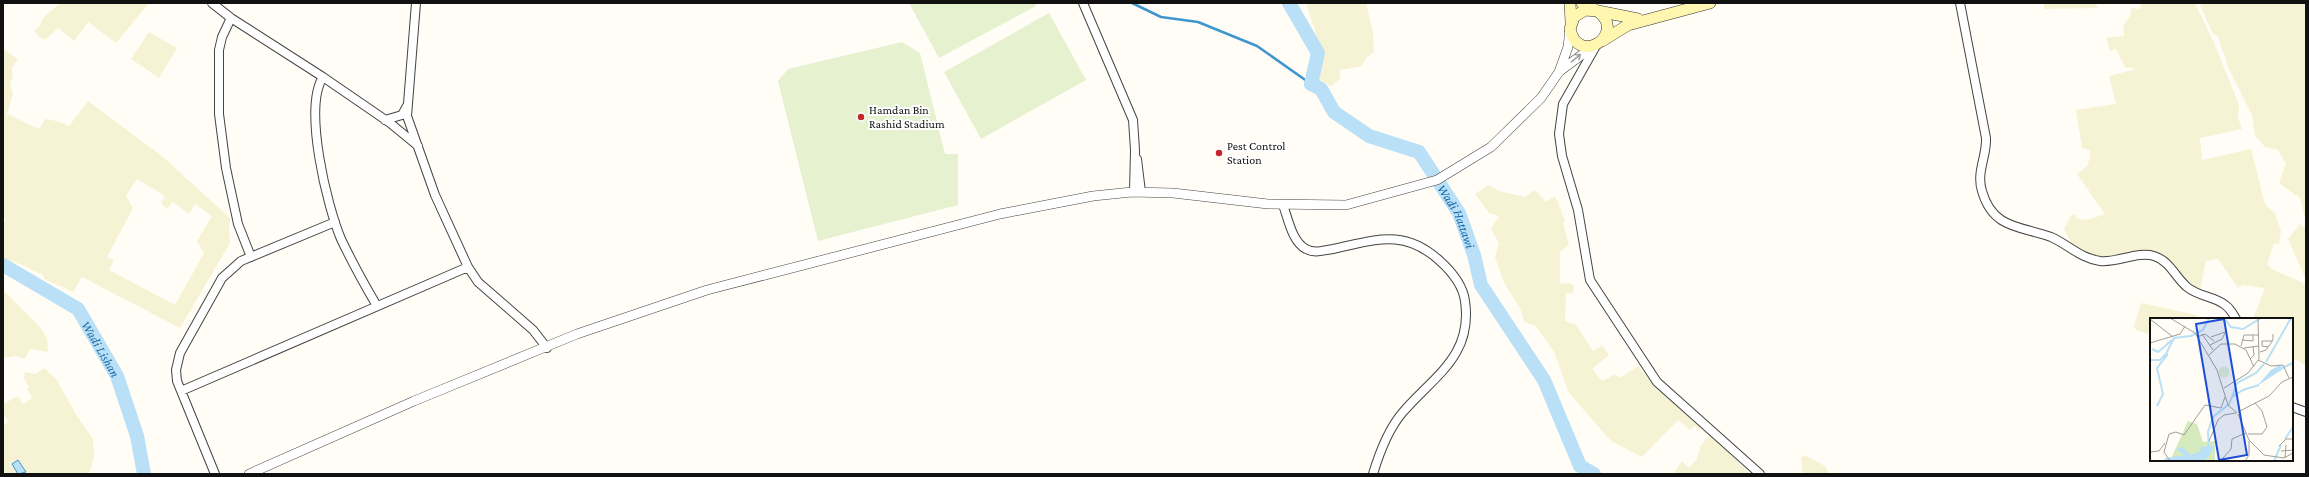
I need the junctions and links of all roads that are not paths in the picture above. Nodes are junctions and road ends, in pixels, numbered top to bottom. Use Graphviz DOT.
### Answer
graph roads {
  1 [pos="212,3"];
  2 [pos="416,3"];
  3 [pos="1083,3"];
  4 [pos="1570,3"];
  5 [pos="1582,3"];
  6 [pos="1710,3"];
  7 [pos="1960,3"];
  8 [pos="1597,11"];
  9 [pos="231,18"];
  10 [pos="1643,20"];
  11 [pos="1570,25"];
  12 [pos="1597,44"];
  13 [pos="1559,72"];
  14 [pos="323,77"];
  15 [pos="408,105"];
  16 [pos="385,120"];
  17 [pos="418,147"];
  18 [pos="1138,192"];
  19 [pos="1283,204"];
  20 [pos="335,222"];
  21 [pos="251,257"];
  22 [pos="468,267"];
  23 [pos="377,306"];
  24 [pos="2235,318"];
  25 [pos="547,348"];
  26 [pos="181,391"];
  27 [pos="2293,407"];
  28 [pos="2306,412"];
  29 [pos="215,474"];
  30 [pos="249,474"];
  31 [pos="1373,474"];
  32 [pos="1760,474"];
  1 -- 9 [label="street"];
  2 -- 15 [label="street"];
  3 -- 18 [label="street"];
  4 -- 11 [label="main road"];
  5 -- 8 [label="main road"];
  6 -- 10 [label="main road"];
  7 -- 24 [label="street"];
  8 -- 10 [label="main road"];
  8 -- 11 [label="main road"];
  8 -- 12 [label="main road"];
  9 -- 14 [label="street"];
  9 -- 21 [label="street"];
  10 -- 12 [label="main road"];
  11 -- 12 [label="main road"];
  11 -- 13 [label="street"];
  13 -- 12 [label="street, one-way"];
  12 -- 32 [label="street"];
  13 -- 19 [label="street"];
  14 -- 16 [label="street"];
  14 -- 20 [label="street"];
  15 -- 16 [label="street"];
  15 -- 17 [label="street"];
  16 -- 17 [label="street"];
  17 -- 22 [label="street"];
  18 -- 19 [label="street"];
  18 -- 25 [label="street"];
  19 -- 31 [label="street"];
  20 -- 21 [label="street"];
  20 -- 23 [label="street"];
  21 -- 26 [label="street"];
  22 -- 23 [label="street"];
  22 -- 25 [label="street"];
  23 -- 26 [label="street"];
  25 -- 30 [label="street"];
  26 -- 29 [label="street"];
  27 -- 28 [label="street"];
}
